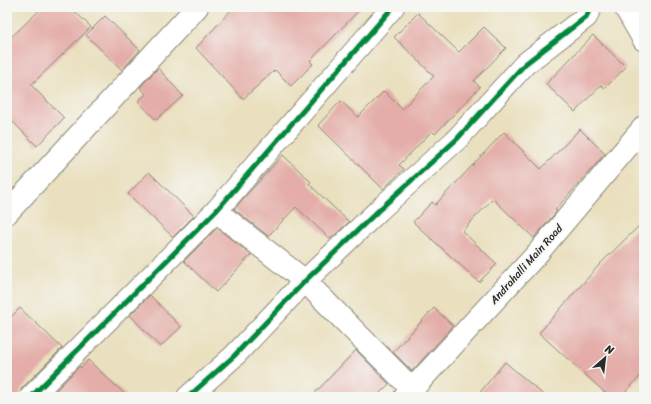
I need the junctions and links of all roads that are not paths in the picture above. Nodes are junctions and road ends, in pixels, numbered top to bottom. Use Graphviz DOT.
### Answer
graph roads {
  1 [pos="197,7"];
  2 [pos="393,7"];
  3 [pos="591,7"];
  4 [pos="625,7"];
  5 [pos="644,40"];
  6 [pos="644,127"];
  7 [pos="216,211"];
  8 [pos="7,213"];
  9 [pos="305,281"];
  10 [pos="408,393"];
  11 [pos="31,397"];
  12 [pos="188,397"];
  1 -- 8 [label="street"];
  2 -- 7 [label="street"];
  3 -- 9 [label="street"];
  4 -- 5 [label="street"];
  6 -- 10 [label="street, Andrahalli Main Road"];
  7 -- 9 [label="street"];
  7 -- 11 [label="street"];
  9 -- 10 [label="street"];
  9 -- 12 [label="street"];
}
